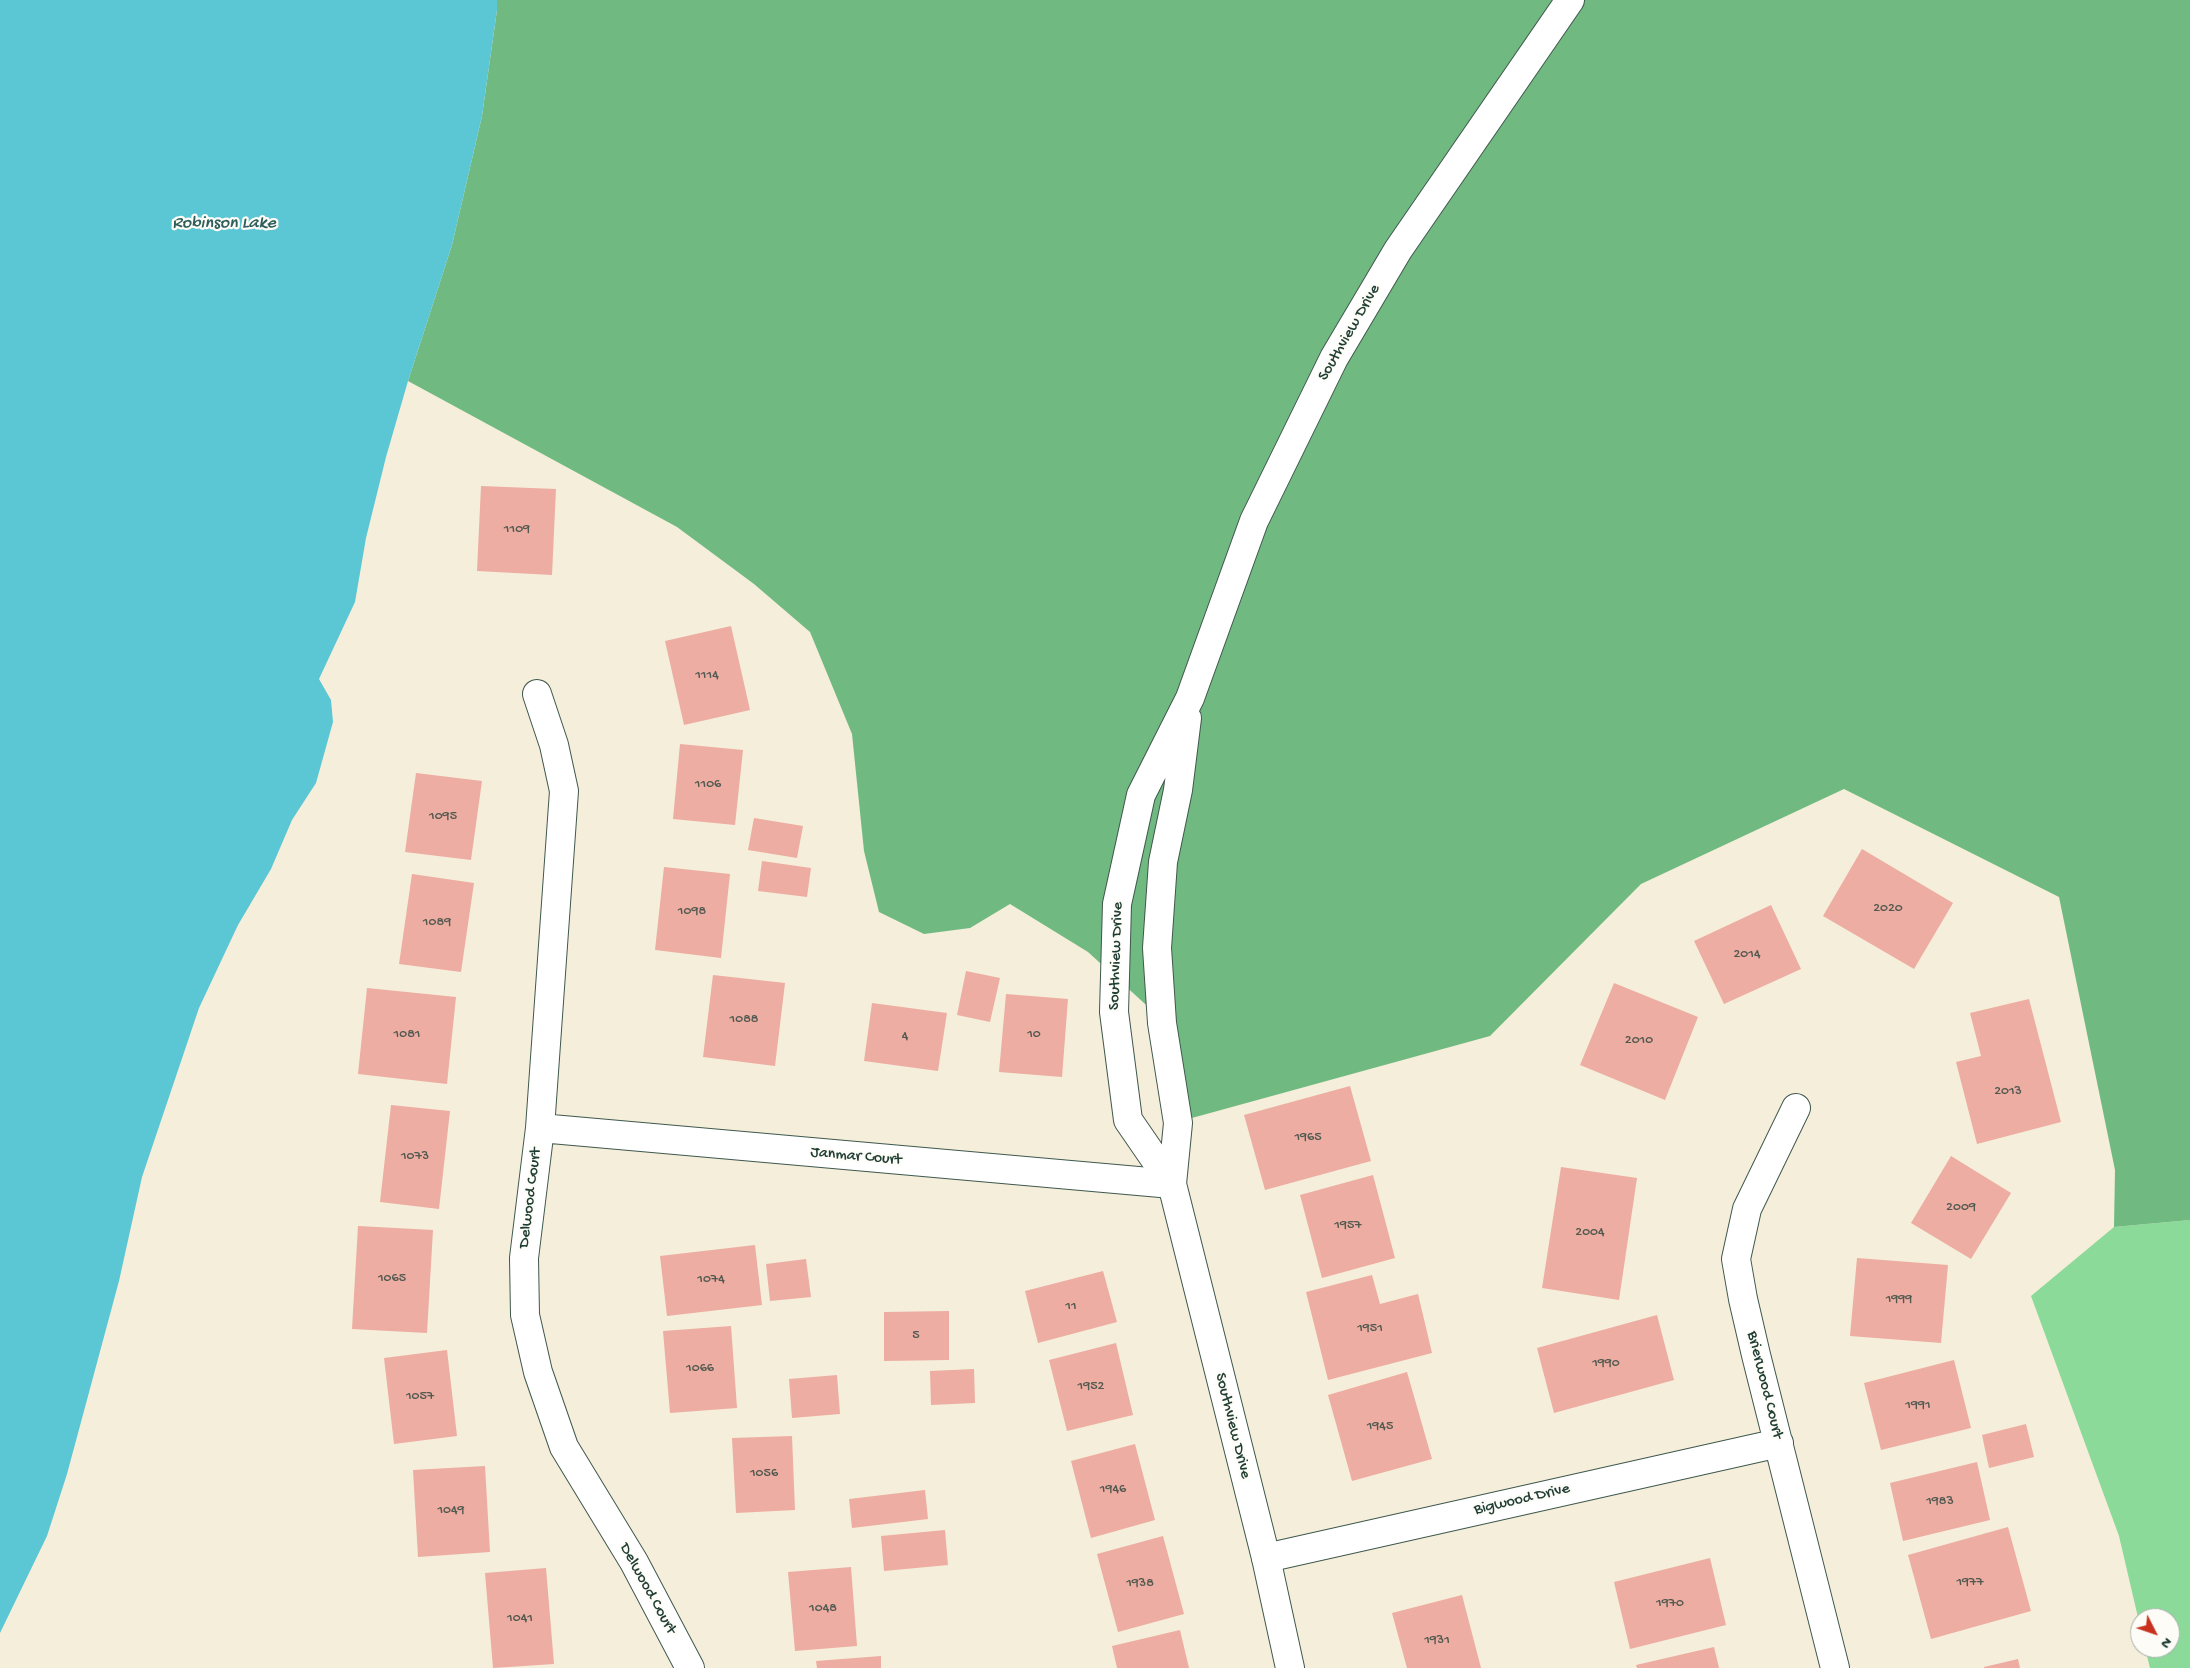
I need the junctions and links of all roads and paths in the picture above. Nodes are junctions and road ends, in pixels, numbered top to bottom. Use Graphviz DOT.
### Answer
graph roads {
  1 [pos="1570,0"];
  2 [pos="537,694"];
  3 [pos="1190,698"];
  4 [pos="1796,1108"];
  5 [pos="540,1128"];
  6 [pos="1172,1184"];
  7 [pos="1779,1443"];
  8 [pos="1266,1558"];
  9 [pos="690,1668"];
  10 [pos="1290,1668"];
  11 [pos="1836,1668"];
  1 -- 3 [label="street, Southview Drive"];
  2 -- 5 [label="street, Delwood Court"];
  3 -- 6 [label="street, Southview Drive"];
  3 -- 6 [label="street, Southview Drive"];
  4 -- 7 [label="street, Brierwood Court"];
  5 -- 6 [label="street, Janmar Court"];
  5 -- 9 [label="street, Delwood Court"];
  6 -- 8 [label="street, Southview Drive"];
  7 -- 8 [label="street, Bigwood Drive"];
  7 -- 11 [label="street, Brierwood Court"];
  8 -- 10 [label="street, Southview Drive"];
}
